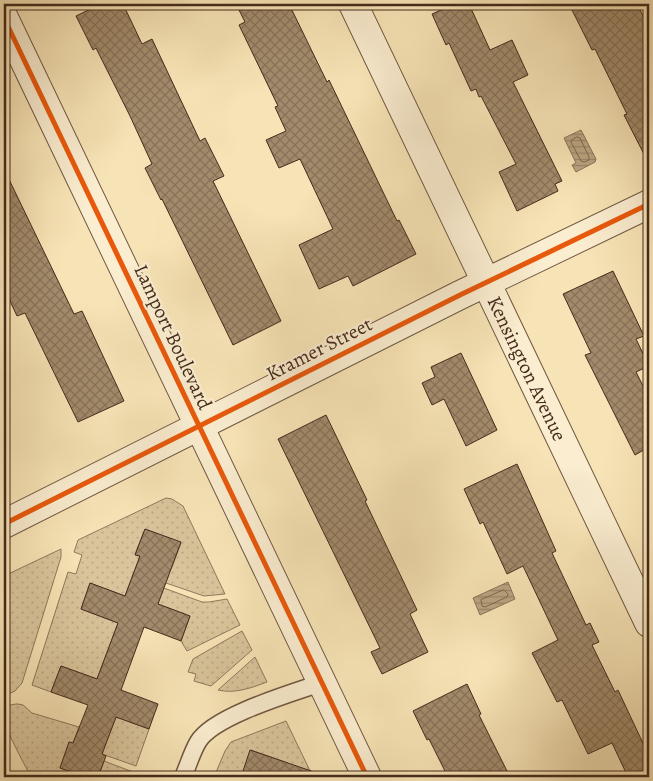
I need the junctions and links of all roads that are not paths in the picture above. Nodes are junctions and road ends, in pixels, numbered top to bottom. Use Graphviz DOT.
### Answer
graph roads {
  1 [pos="354,4"];
  2 [pos="4,18"];
  3 [pos="649,204"];
  4 [pos="485,282"];
  5 [pos="198,426"];
  6 [pos="4,524"];
  7 [pos="649,623"];
  8 [pos="321,682"];
  9 [pos="183,777"];
  10 [pos="366,777"];
  1 -- 4 [label="street, Kensington Avenue"];
  2 -- 5 [label="street, Lamport Boulevard"];
  3 -- 4 [label="street, Kramer Street"];
  4 -- 5 [label="street, Kramer Street"];
  4 -- 7 [label="street, Kensington Avenue"];
  5 -- 6 [label="street, Kramer Street"];
  5 -- 8 [label="street, Lamport Boulevard"];
  8 -- 9 [label="lane"];
  8 -- 10 [label="street, Lamport Boulevard"];
}
